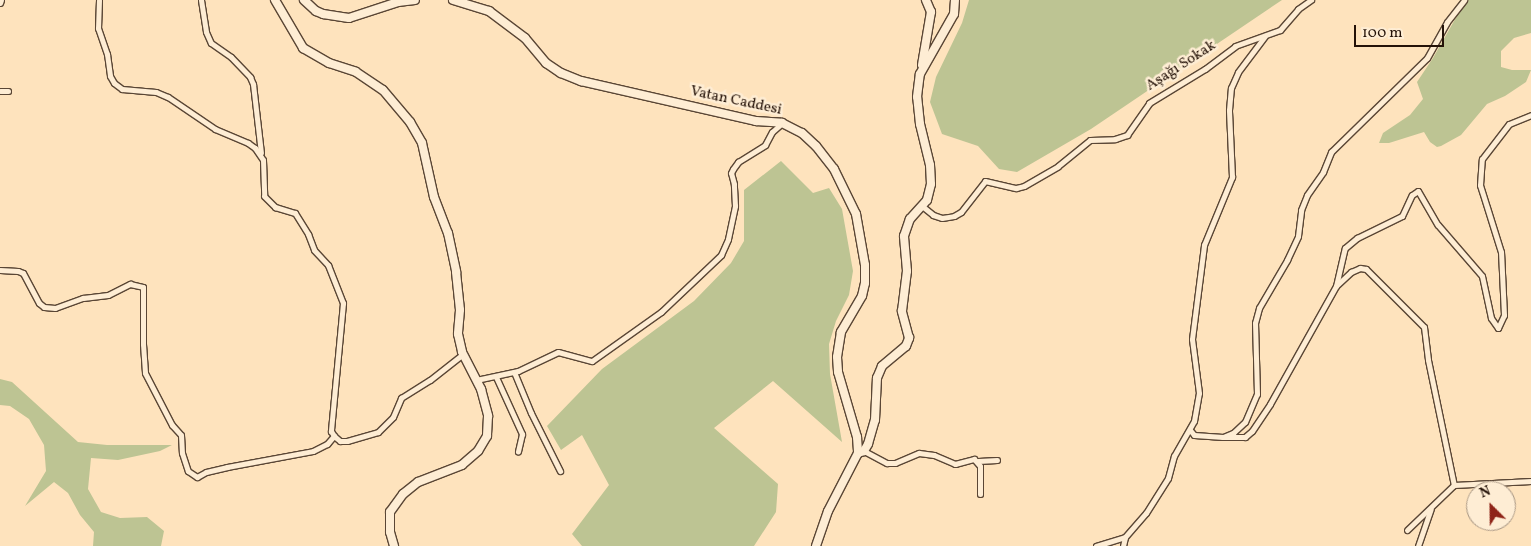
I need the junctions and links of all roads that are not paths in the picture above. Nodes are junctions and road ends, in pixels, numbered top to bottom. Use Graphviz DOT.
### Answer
graph roads {
  1 [pos="99,0"];
  2 [pos="201,0"];
  3 [pos="275,0"];
  4 [pos="304,0"];
  5 [pos="415,0"];
  6 [pos="453,0"];
  7 [pos="926,0"];
  8 [pos="954,0"];
  9 [pos="1311,0"];
  10 [pos="1464,0"];
  11 [pos="1265,36"];
  12 [pos="920,74"];
  13 [pos="0,91"];
  14 [pos="8,91"];
  15 [pos="1531,115"];
  16 [pos="782,123"];
  17 [pos="260,154"];
  18 [pos="922,206"];
  19 [pos="0,270"];
  20 [pos="1336,286"];
  21 [pos="463,354"];
  22 [pos="514,372"];
  23 [pos="496,377"];
  24 [pos="476,380"];
  25 [pos="1190,430"];
  26 [pos="334,436"];
  27 [pos="1223,437"];
  28 [pos="518,452"];
  29 [pos="861,452"];
  30 [pos="997,460"];
  31 [pos="978,461"];
  32 [pos="560,471"];
  33 [pos="1531,480"];
  34 [pos="1454,485"];
  35 [pos="980,494"];
  36 [pos="1432,509"];
  37 [pos="1407,530"];
  38 [pos="1125,537"];
  39 [pos="394,546"];
  40 [pos="816,546"];
  41 [pos="1096,546"];
  42 [pos="1124,546"];
  43 [pos="1418,546"];
  1 -- 17 [label="street"];
  2 -- 17 [label="street"];
  3 -- 21 [label="street"];
  4 -- 5 [label="street"];
  6 -- 16 [label="street, Vatan Caddesi"];
  7 -- 12 [label="street"];
  8 -- 12 [label="street"];
  9 -- 11 [label="street, Aşağı Sokak"];
  10 -- 27 [label="street"];
  11 -- 18 [label="street, Aşağı Sokak"];
  11 -- 25 [label="street, Aşağı Sokak"];
  12 -- 18 [label="street"];
  13 -- 14 [label="street"];
  15 -- 20 [label="street"];
  16 -- 22 [label="street"];
  16 -- 29 [label="street, Vatan Caddesi"];
  17 -- 26 [label="street"];
  18 -- 29 [label="street"];
  19 -- 26 [label="street"];
  20 -- 27 [label="street"];
  20 -- 34 [label="street"];
  21 -- 24 [label="street"];
  21 -- 26 [label="street"];
  22 -- 23 [label="street"];
  22 -- 32 [label="street"];
  23 -- 24 [label="street"];
  23 -- 28 [label="street"];
  24 -- 39 [label="street"];
  25 -- 27 [label="street"];
  25 -- 38 [label="street, Aşağı Sokak"];
  29 -- 31 [label="street"];
  29 -- 40 [label="street"];
  30 -- 31 [label="street"];
  31 -- 35 [label="street"];
  33 -- 34 [label="street"];
  34 -- 36 [label="street"];
  36 -- 37 [label="street"];
  36 -- 43 [label="street"];
  38 -- 41 [label="street"];
  38 -- 42 [label="street"];
}
